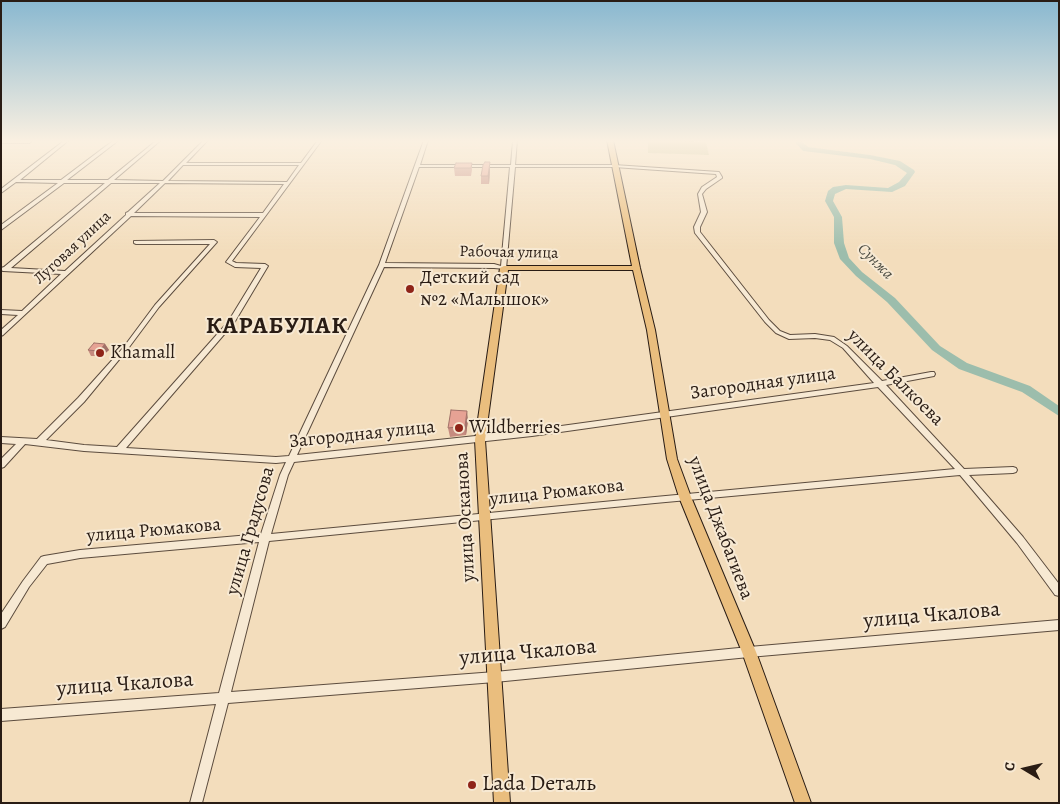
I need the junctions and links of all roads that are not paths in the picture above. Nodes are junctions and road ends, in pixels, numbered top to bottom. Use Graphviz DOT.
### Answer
graph roads {
  1 [pos="21,178"];
  2 [pos="68,178"];
  3 [pos="114,178"];
  4 [pos="168,178"];
  5 [pos="293,178"];
  6 [pos="413,178"];
  7 [pos="511,178"];
  8 [pos="616,178"];
  9 [pos="719,178"];
  10 [pos="17,181"];
  11 [pos="62,182"];
  12 [pos="109,182"];
  13 [pos="163,182"];
  14 [pos="289,183"];
  15 [pos="1,192"];
  16 [pos="128,214"];
  17 [pos="264,215"];
  18 [pos="1,228"];
  19 [pos="136,242"];
  20 [pos="382,265"];
  21 [pos="504,268"];
  22 [pos="636,268"];
  23 [pos="4,269"];
  24 [pos="66,272"];
  25 [pos="1,312"];
  26 [pos="22,313"];
  27 [pos="1,334"];
  28 [pos="931,374"];
  29 [pos="881,384"];
  30 [pos="663,413"];
  31 [pos="1,440"];
  32 [pos="480,440"];
  33 [pos="23,441"];
  34 [pos="39,442"];
  35 [pos="119,450"];
  36 [pos="291,459"];
  37 [pos="1,465"];
  38 [pos="1012,470"];
  39 [pos="961,472"];
  40 [pos="685,497"];
  41 [pos="484,516"];
  42 [pos="265,538"];
  43 [pos="1059,592"];
  44 [pos="1,624"];
  45 [pos="1059,625"];
  46 [pos="748,652"];
  47 [pos="495,677"];
  48 [pos="223,698"];
  49 [pos="1,715"];
  50 [pos="196,803"];
  51 [pos="502,803"];
  52 [pos="803,803"];
  1 -- 10 [label="street"];
  2 -- 11 [label="street"];
  3 -- 12 [label="street"];
  4 -- 13 [label="street, Луговая улица"];
  5 -- 14 [label="street"];
  6 -- 20 [label="street, улица Градусова"];
  7 -- 21 [label="street, улица Осканова"];
  8 -- 22 [label="main road, улица Джабагиева"];
  9 -- 29 [label="street, улица Балкоева"];
  10 -- 11 [label="street"];
  10 -- 15 [label="street"];
  11 -- 12 [label="street"];
  11 -- 18 [label="street"];
  12 -- 13 [label="street"];
  12 -- 23 [label="street"];
  13 -- 14 [label="street"];
  13 -- 16 [label="street, Луговая улица"];
  14 -- 17 [label="street"];
  16 -- 17 [label="street"];
  16 -- 24 [label="street, Луговая улица"];
  17 -- 35 [label="street"];
  19 -- 34 [label="street"];
  20 -- 21 [label="street, Рабочая улица"];
  20 -- 36 [label="street, улица Градусова"];
  21 -- 22 [label="main road, Рабочая улица"];
  21 -- 32 [label="main road, улица Осканова"];
  22 -- 30 [label="main road, улица Джабагиева"];
  23 -- 24 [label="street"];
  24 -- 26 [label="street, Луговая улица"];
  25 -- 26 [label="street"];
  26 -- 27 [label="street, Луговая улица"];
  28 -- 29 [label="street, Загородная улица"];
  29 -- 30 [label="street, Загородная улица"];
  29 -- 39 [label="street, улица Балкоева"];
  30 -- 32 [label="street, Загородная улица"];
  30 -- 40 [label="main road, улица Джабагиева"];
  31 -- 33 [label="street, Загородная улица"];
  32 -- 36 [label="street, Загородная улица"];
  32 -- 41 [label="main road, улица Осканова"];
  33 -- 34 [label="street, Загородная улица"];
  33 -- 37 [label="street"];
  34 -- 35 [label="street, Загородная улица"];
  35 -- 36 [label="street, Загородная улица"];
  36 -- 42 [label="street, улица Градусова"];
  38 -- 39 [label="street, улица Рюмакова"];
  39 -- 40 [label="street, улица Рюмакова"];
  39 -- 43 [label="street, улица Балкоева"];
  40 -- 41 [label="street, улица Рюмакова"];
  40 -- 46 [label="main road, улица Джабагиева"];
  41 -- 42 [label="street, улица Рюмакова"];
  41 -- 47 [label="main road, улица Осканова"];
  42 -- 44 [label="street, улица Рюмакова"];
  42 -- 48 [label="street, улица Градусова"];
  45 -- 46 [label="street, улица Чкалова"];
  46 -- 47 [label="street, улица Чкалова"];
  46 -- 52 [label="main road, улица Джабагиева"];
  47 -- 48 [label="street, улица Чкалова"];
  47 -- 51 [label="main road, улица Осканова"];
  48 -- 49 [label="street, улица Чкалова"];
  48 -- 50 [label="street, улица Градусова"];
}
